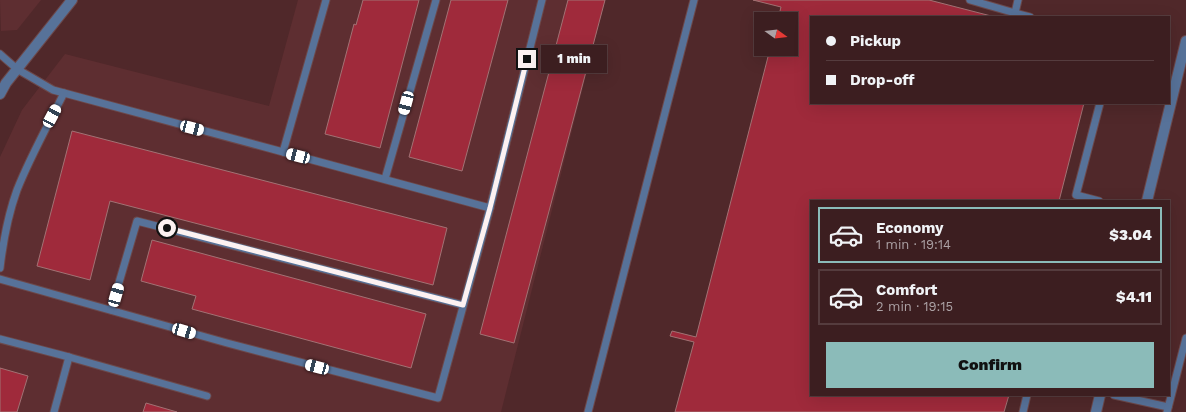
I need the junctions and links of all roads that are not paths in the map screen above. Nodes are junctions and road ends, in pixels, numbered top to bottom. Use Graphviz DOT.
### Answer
graph roads {
  1 [pos="72,0"];
  2 [pos="326,0"];
  3 [pos="436,0"];
  4 [pos="542,0"];
  5 [pos="694,0"];
  6 [pos="970,0"];
  7 [pos="1018,0"];
  8 [pos="1015,13"];
  9 [pos="1026,16"];
  10 [pos="1186,41"];
  11 [pos="0,54"];
  12 [pos="17,69"];
  13 [pos="0,94"];
  14 [pos="64,94"];
  15 [pos="1100,104"];
  16 [pos="283,152"];
  17 [pos="385,179"];
  18 [pos="1075,198"];
  19 [pos="1091,200"];
  20 [pos="1147,200"];
  21 [pos="490,208"];
  22 [pos="0,268"];
  23 [pos="0,279"];
  24 [pos="463,305"];
  25 [pos="112,310"];
  26 [pos="1186,338"];
  27 [pos="0,339"];
  28 [pos="68,357"];
  29 [pos="207,396"];
  30 [pos="1027,396"];
  31 [pos="1100,396"];
  32 [pos="1118,396"];
  33 [pos="1168,409"];
  34 [pos="54,412"];
  35 [pos="588,412"];
  36 [pos="1023,412"];
  37 [pos="1096,412"];
  1 -- 12 [label="street"];
  2 -- 16 [label="lane"];
  3 -- 17 [label="lane"];
  4 -- 21 [label="lane"];
  5 -- 35 [label="lane"];
  6 -- 8 [label="lane"];
  7 -- 8 [label="lane"];
  8 -- 9 [label="lane"];
  10 -- 20 [label="street"];
  11 -- 12 [label="lane"];
  12 -- 13 [label="street"];
  12 -- 14 [label="lane"];
  14 -- 16 [label="lane"];
  14 -- 22 [label="lane"];
  15 -- 18 [label="lane"];
  16 -- 17 [label="lane"];
  17 -- 21 [label="lane"];
  18 -- 19 [label="lane"];
  21 -- 24 [label="lane"];
  23 -- 25 [label="lane"];
  24 -- 25 [label="lane"];
  24 -- 25 [label="lane"];
  26 -- 33 [label="lane"];
  27 -- 28 [label="lane"];
  28 -- 29 [label="lane"];
  28 -- 34 [label="lane"];
  30 -- 36 [label="lane"];
  31 -- 37 [label="street"];
  32 -- 33 [label="lane"];
}
